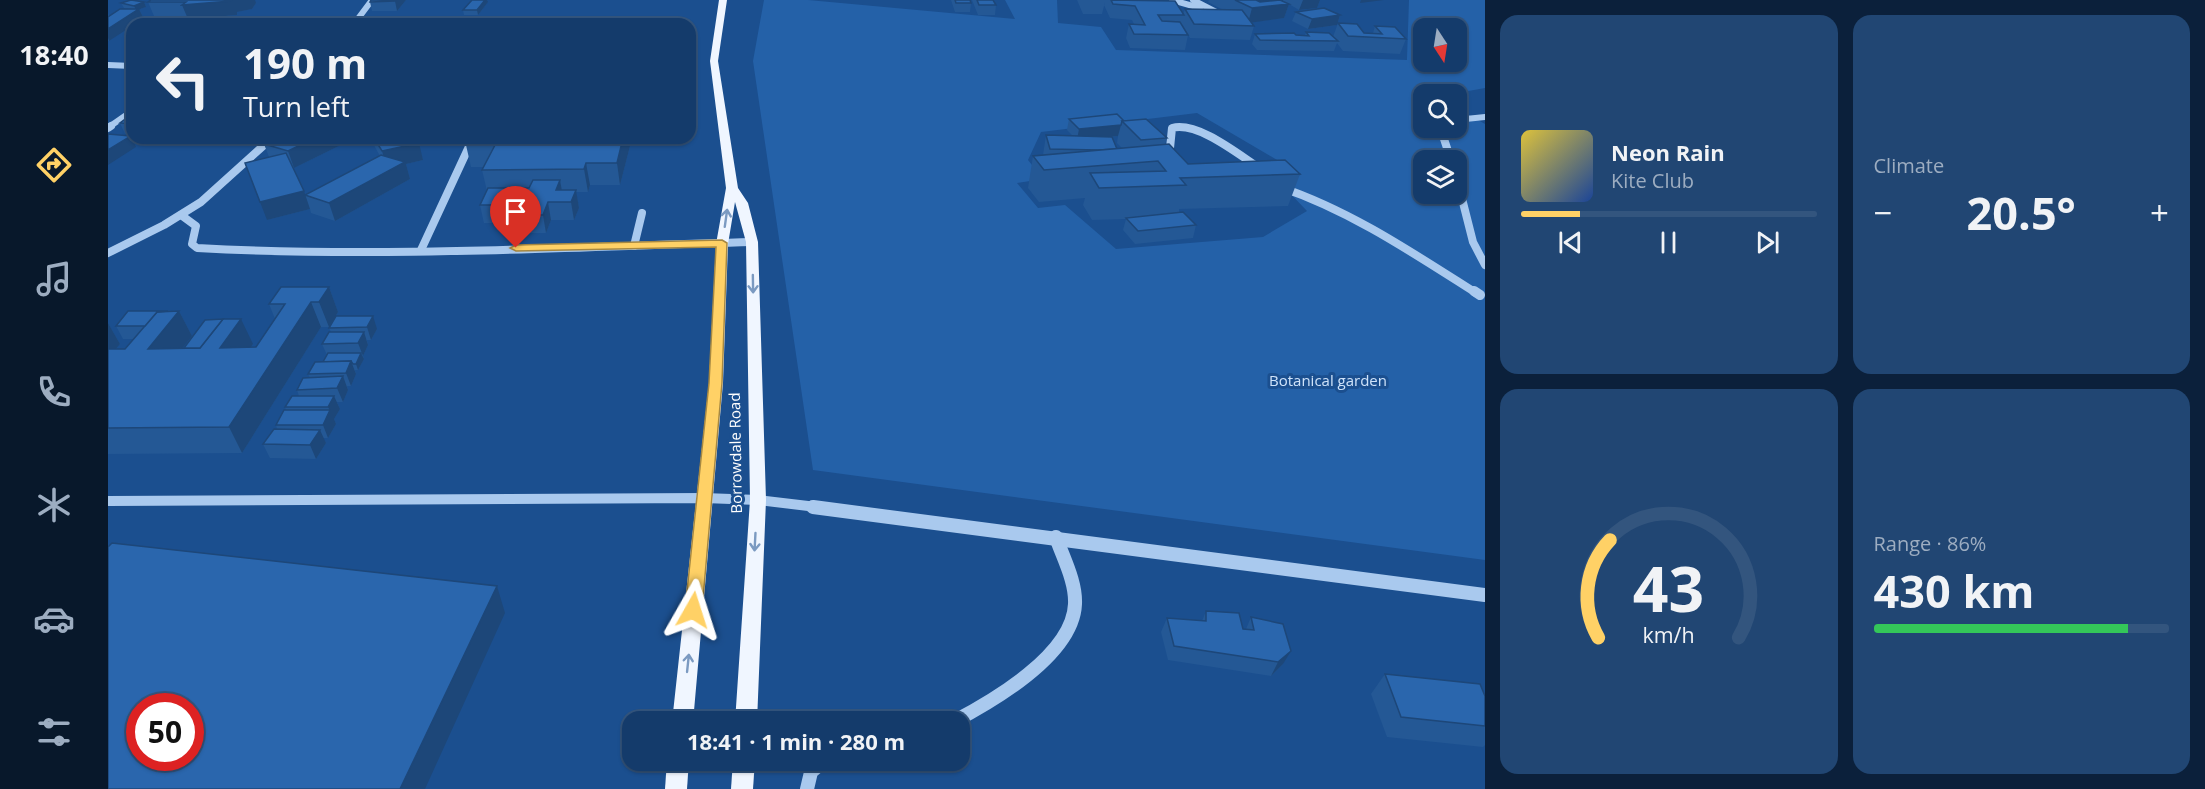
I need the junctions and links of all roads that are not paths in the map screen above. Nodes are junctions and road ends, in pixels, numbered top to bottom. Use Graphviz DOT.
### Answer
graph roads {
  1 [pos="372,0"];
  2 [pos="723,0"];
  3 [pos="1172,0"];
  4 [pos="1193,2"];
  5 [pos="358,18"];
  6 [pos="108,65"];
  7 [pos="126,66"];
  8 [pos="126,115"];
  9 [pos="1467,117"];
  10 [pos="1485,117"];
  11 [pos="108,128"];
  12 [pos="265,144"];
  13 [pos="470,144"];
  14 [pos="1169,170"];
  15 [pos="1266,174"];
  16 [pos="1268,184"];
  17 [pos="732,188"];
  18 [pos="1465,204"];
  19 [pos="642,213"];
  20 [pos="180,215"];
  21 [pos="752,242"];
  22 [pos="722,243"];
  23 [pos="634,246"];
  24 [pos="421,250"];
  25 [pos="108,253"];
  26 [pos="1485,265"];
  27 [pos="1483,296"];
  28 [pos="704,498"];
  29 [pos="758,500"];
  30 [pos="108,501"];
  31 [pos="1056,537"];
  32 [pos="1485,595"];
  33 [pos="683,711"];
  34 [pos="747,711"];
  35 [pos="970,714"];
  36 [pos="677,771"];
  37 [pos="743,771"];
  38 [pos="811,771"];
  39 [pos="675,789"];
  40 [pos="742,789"];
  41 [pos="807,789"];
  1 -- 5 [label="street"];
  2 -- 17 [label="main road, Borrowdale Road"];
  3 -- 4 [label="street"];
  4 -- 4 [label="street"];
  6 -- 7 [label="street"];
  8 -- 11 [label="street"];
  9 -- 10 [label="street"];
  12 -- 20 [label="street"];
  13 -- 24 [label="street"];
  14 -- 15 [label="street"];
  16 -- 27 [label="street"];
  17 -- 21 [label="main road, Borrowdale Road"];
  22 -- 17 [label="main road, Borrowdale Road, one-way"];
  18 -- 26 [label="street"];
  19 -- 23 [label="street"];
  20 -- 24 [label="street"];
  20 -- 25 [label="street"];
  21 -- 22 [label="street"];
  21 -- 29 [label="main road, Borrowdale Road, one-way"];
  22 -- 23 [label="street"];
  22 -- 28 [label="main road, Borrowdale Road"];
  23 -- 24 [label="street"];
  28 -- 29 [label="street"];
  28 -- 30 [label="street"];
  33 -- 28 [label="main road, Borrowdale Road, one-way"];
  29 -- 31 [label="street"];
  29 -- 34 [label="main road, Borrowdale Road, one-way"];
  31 -- 32 [label="street"];
  31 -- 35 [label="street"];
  36 -- 39 [label="main road"];
  37 -- 40 [label="main road"];
  38 -- 41 [label="street"];
}
